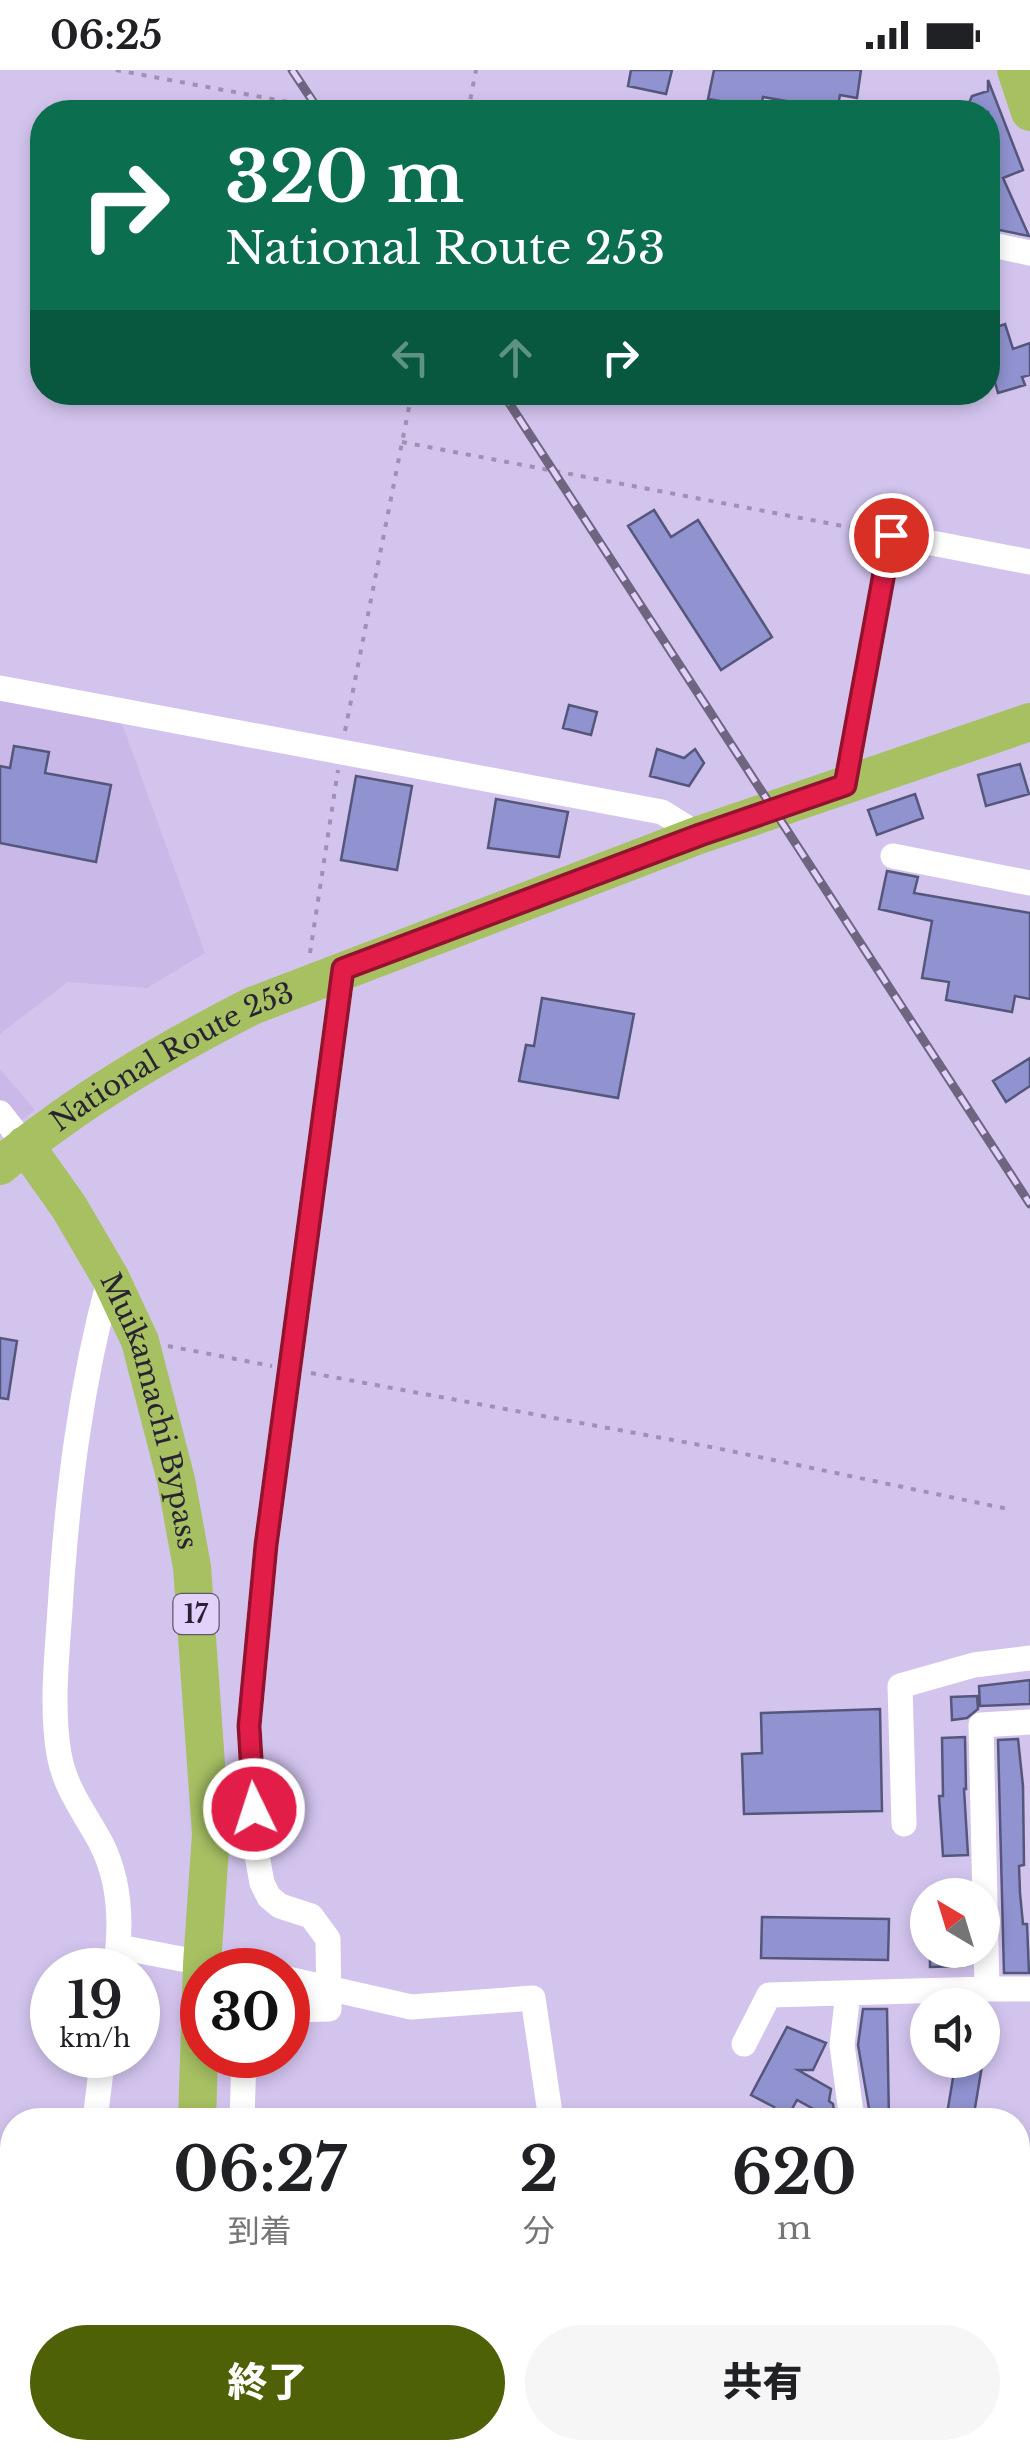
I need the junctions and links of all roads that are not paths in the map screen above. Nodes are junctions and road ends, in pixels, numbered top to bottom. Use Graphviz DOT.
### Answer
graph roads {
  1 [pos="1016,70"];
  2 [pos="1030,112"];
  3 [pos="1000,247"];
  4 [pos="1030,253"];
  5 [pos="1030,562"];
  6 [pos="0,688"];
  7 [pos="1030,722"];
  8 [pos="845,785"];
  9 [pos="700,835"];
  10 [pos="893,856"];
  11 [pos="1030,884"];
  12 [pos="326,964"];
  13 [pos="0,1113"];
  14 [pos="12,1155"];
  15 [pos="110,1277"];
  16 [pos="1030,1658"];
  17 [pos="1030,1722"];
  18 [pos="904,1824"];
  19 [pos="117,1948"];
  20 [pos="219,1948"];
  21 [pos="310,1982"];
  22 [pos="328,1986"];
  23 [pos="987,1988"];
  24 [pos="1000,1989"];
  25 [pos="1030,1989"];
  26 [pos="910,1991"];
  27 [pos="848,1993"];
  28 [pos="310,2009"];
  29 [pos="744,2044"];
  30 [pos="100,2078"];
  31 [pos="203,2078"];
  32 [pos="243,2078"];
  33 [pos="96,2108"];
  34 [pos="199,2108"];
  35 [pos="242,2108"];
  36 [pos="549,2108"];
  37 [pos="850,2108"];
  1 -- 2 [label="highway"];
  3 -- 4 [label="street"];
  5 -- 8 [label="street"];
  6 -- 9 [label="street"];
  7 -- 8 [label="highway, National Route 253"];
  8 -- 9 [label="highway, National Route 253"];
  9 -- 12 [label="highway, National Route 253"];
  10 -- 11 [label="street"];
  12 -- 14 [label="highway, National Route 253"];
  12 -- 22 [label="street"];
  13 -- 14 [label="street"];
  14 -- 15 [label="highway, Muikamachi Bypass / 17"];
  15 -- 19 [label="street"];
  15 -- 20 [label="highway, Muikamachi Bypass / 17"];
  16 -- 18 [label="street"];
  17 -- 23 [label="street"];
  21 -- 22 [label="street"];
  22 -- 28 [label="street"];
  22 -- 36 [label="street"];
  24 -- 25 [label="street"];
  26 -- 27 [label="street"];
  27 -- 29 [label="street"];
  27 -- 37 [label="street"];
  30 -- 33 [label="street"];
  31 -- 34 [label="highway, Muikamachi Bypass / 17"];
  32 -- 35 [label="street"];
}
